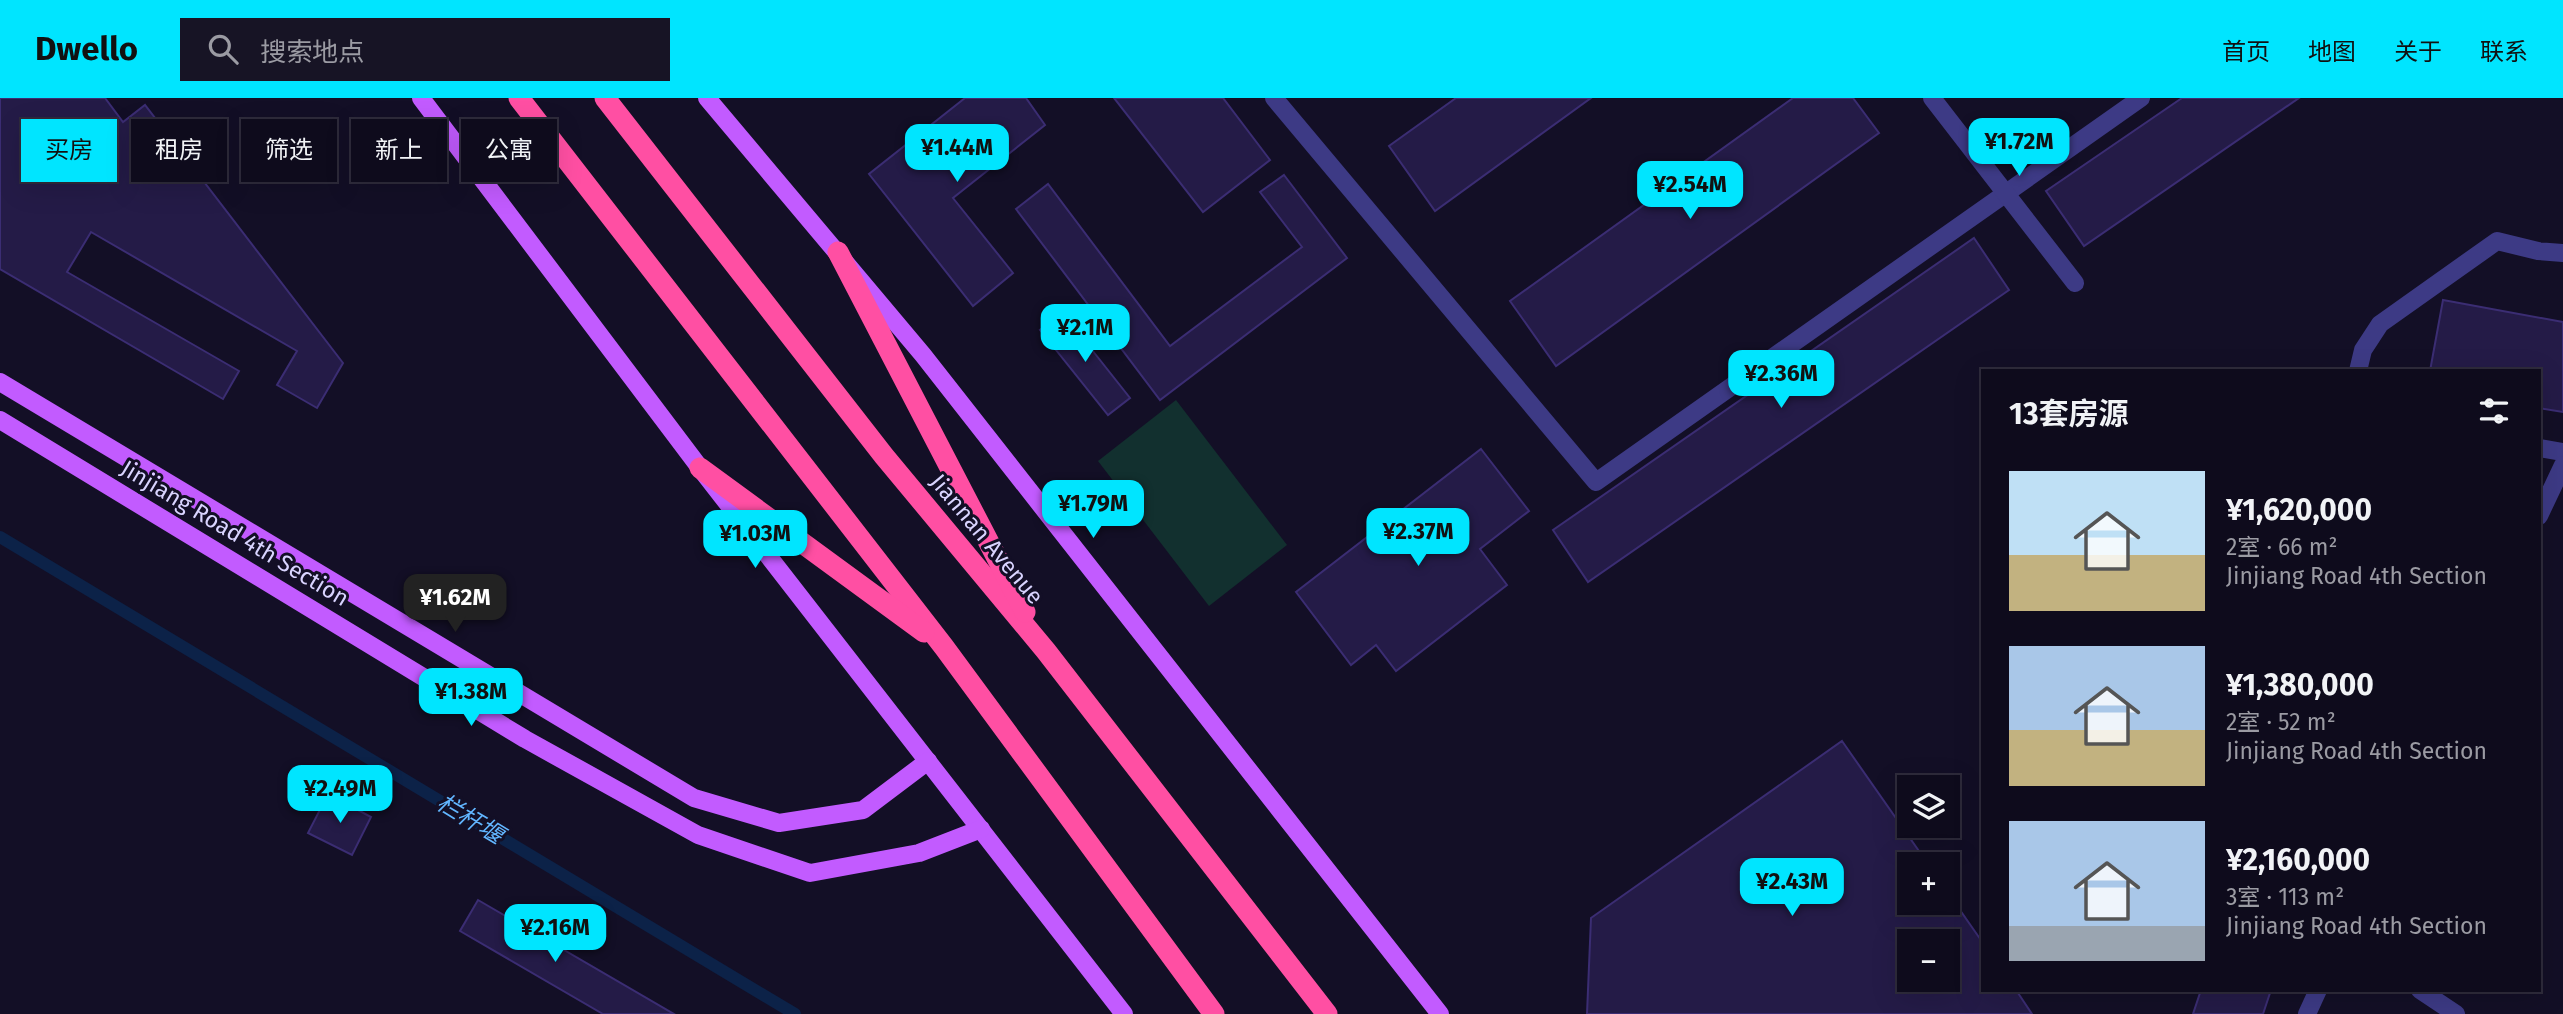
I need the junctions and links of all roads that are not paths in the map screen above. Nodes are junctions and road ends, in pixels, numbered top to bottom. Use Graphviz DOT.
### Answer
graph roads {
  1 [pos="421,98"];
  2 [pos="519,98"];
  3 [pos="605,98"];
  4 [pos="707,98"];
  5 [pos="1274,98"];
  6 [pos="1932,98"];
  7 [pos="2141,98"];
  8 [pos="2006,193"];
  9 [pos="838,252"];
  10 [pos="2563,253"];
  11 [pos="2075,283"];
  12 [pos="2358,369"];
  13 [pos="0,382"];
  14 [pos="0,419"];
  15 [pos="2541,448"];
  16 [pos="2563,452"];
  17 [pos="2563,466"];
  18 [pos="700,468"];
  19 [pos="2541,512"];
  20 [pos="944,647"];
  21 [pos="1046,651"];
  22 [pos="928,761"];
  23 [pos="981,829"];
  24 [pos="2317,992"];
  25 [pos="2423,992"];
  26 [pos="1124,1014"];
  27 [pos="1214,1014"];
  28 [pos="1327,1014"];
  29 [pos="1440,1014"];
  30 [pos="2307,1014"];
  31 [pos="2456,1014"];
  1 -- 18 [label="main road"];
  2 -- 20 [label="highway"];
  3 -- 21 [label="highway, Jiannan Avenue"];
  4 -- 9 [label="main road"];
  5 -- 8 [label="street"];
  6 -- 8 [label="street"];
  7 -- 8 [label="street"];
  8 -- 11 [label="street"];
  9 -- 21 [label="highway"];
  9 -- 29 [label="main road"];
  10 -- 12 [label="street"];
  13 -- 22 [label="main road, Jinjiang Road 4th Section"];
  14 -- 23 [label="main road, Jinjiang Road 4th Section"];
  15 -- 16 [label="street"];
  17 -- 19 [label="street"];
  18 -- 20 [label="highway"];
  18 -- 22 [label="main road"];
  20 -- 27 [label="highway"];
  21 -- 28 [label="highway, Jiannan Avenue"];
  22 -- 23 [label="main road"];
  23 -- 26 [label="main road"];
  24 -- 30 [label="street"];
  25 -- 31 [label="street"];
}
